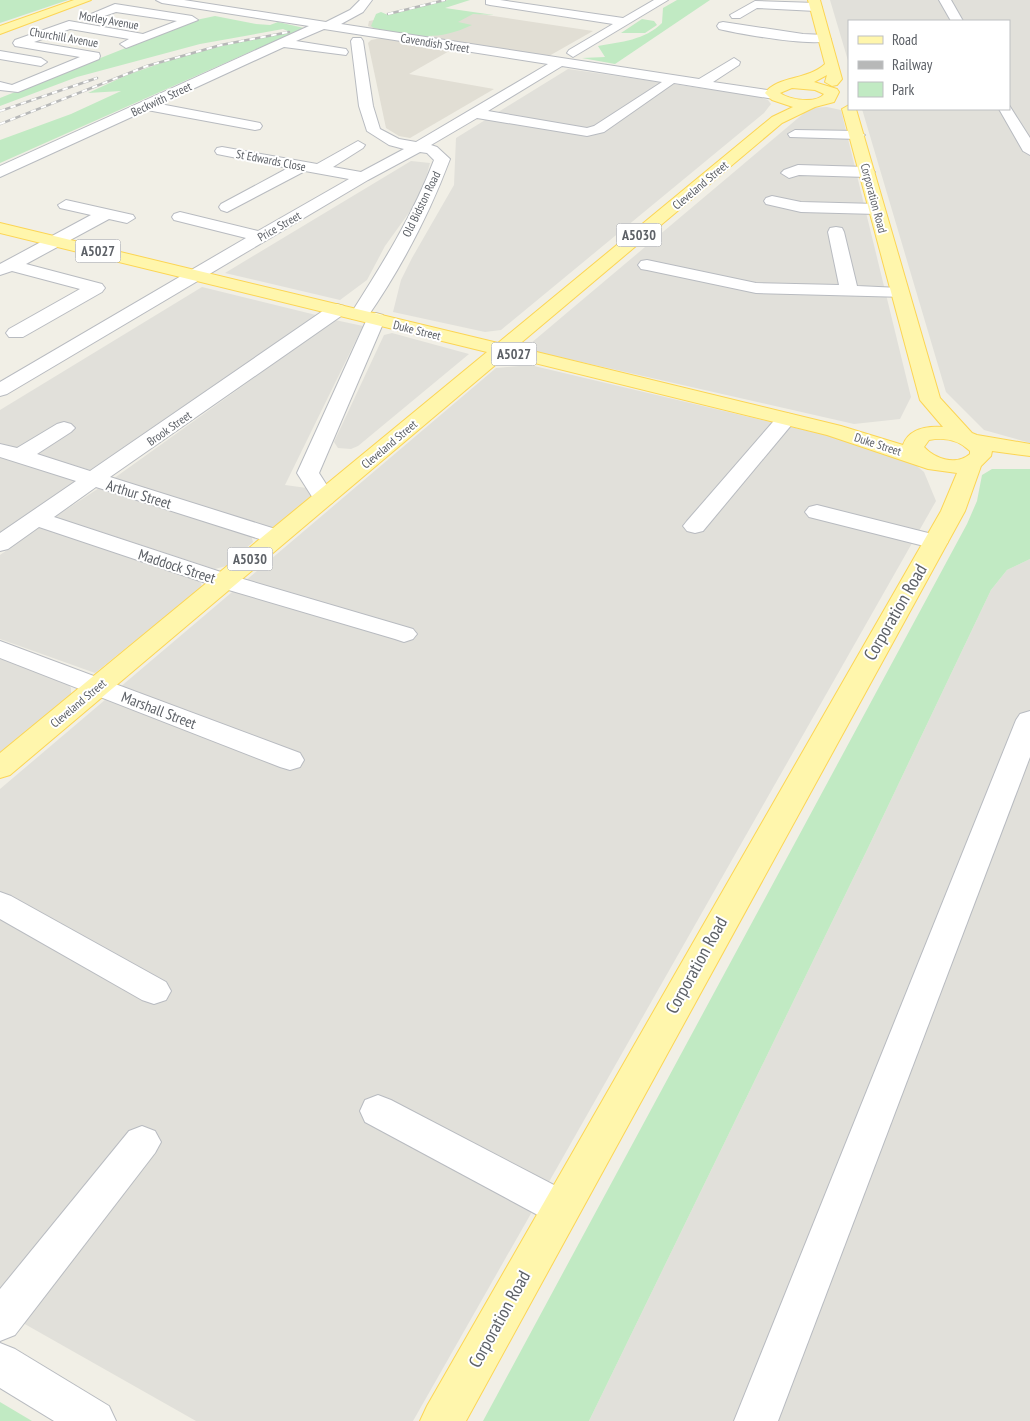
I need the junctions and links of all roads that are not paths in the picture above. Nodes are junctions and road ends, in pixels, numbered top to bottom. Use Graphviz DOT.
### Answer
graph roads {
  1 [pos="86,0"];
  2 [pos="162,0"];
  3 [pos="662,0"];
  4 [pos="946,0"];
  5 [pos="346,1"];
  6 [pos="365,2"];
  7 [pos="490,2"];
  8 [pos="815,3"];
  9 [pos="55,11"];
  10 [pos="736,15"];
  11 [pos="90,17"];
  12 [pos="956,20"];
  13 [pos="625,22"];
  14 [pos="325,26"];
  15 [pos="723,26"];
  16 [pos="4,28"];
  17 [pos="164,29"];
  18 [pos="44,33"];
  19 [pos="142,37"];
  20 [pos="825,39"];
  21 [pos="357,41"];
  22 [pos="284,43"];
  23 [pos="342,52"];
  24 [pos="573,53"];
  25 [pos="0,54"];
  26 [pos="811,56"];
  27 [pos="831,61"];
  28 [pos="734,62"];
  29 [pos="558,63"];
  30 [pos="67,67"];
  31 [pos="16,73"];
  32 [pos="41,77"];
  33 [pos="670,80"];
  34 [pos="789,84"];
  35 [pos="704,85"];
  36 [pos="0,86"];
  37 [pos="830,91"];
  38 [pos="776,96"];
  39 [pos="814,102"];
  40 [pos="146,106"];
  41 [pos="848,106"];
  42 [pos="848,109"];
  43 [pos="850,110"];
  44 [pos="1007,110"];
  45 [pos="473,113"];
  46 [pos="777,120"];
  47 [pos="255,126"];
  48 [pos="795,134"];
  49 [pos="858,135"];
  50 [pos="358,145"];
  51 [pos="418,147"];
  52 [pos="222,151"];
  53 [pos="1030,151"];
  54 [pos="302,166"];
  55 [pos="319,169"];
  56 [pos="12,170"];
  57 [pos="867,172"];
  58 [pos="789,173"];
  59 [pos="362,177"];
  60 [pos="251,194"];
  61 [pos="276,199"];
  62 [pos="772,201"];
  63 [pos="294,203"];
  64 [pos="66,205"];
  65 [pos="228,207"];
  66 [pos="312,207"];
  67 [pos="877,209"];
  68 [pos="106,214"];
  69 [pos="180,217"];
  70 [pos="127,218"];
  71 [pos="0,228"];
  72 [pos="836,232"];
  73 [pos="261,237"];
  74 [pos="57,241"];
  75 [pos="646,265"];
  76 [pos="5,268"];
  77 [pos="196,276"];
  78 [pos="849,291"];
  79 [pos="900,293"];
  80 [pos="337,310"];
  81 [pos="368,317"];
  82 [pos="8,331"];
  83 [pos="72,348"];
  84 [pos="500,351"];
  85 [pos="0,390"];
  86 [pos="930,400"];
  87 [pos="786,418"];
  88 [pos="64,428"];
  89 [pos="923,448"];
  90 [pos="1030,450"];
  91 [pos="971,451"];
  92 [pos="9,453"];
  93 [pos="1030,460"];
  94 [pos="94,480"];
  95 [pos="324,498"];
  96 [pos="953,511"];
  97 [pos="817,512"];
  98 [pos="37,519"];
  99 [pos="695,526"];
  100 [pos="277,537"];
  101 [pos="936,542"];
  102 [pos="0,544"];
  103 [pos="224,581"];
  104 [pos="404,634"];
  105 [pos="0,649"];
  106 [pos="98,687"];
  107 [pos="1030,720"];
  108 [pos="290,760"];
  109 [pos="0,768"];
  110 [pos="0,904"];
  111 [pos="154,991"];
  112 [pos="378,1111"];
  113 [pos="142,1142"];
  114 [pos="561,1208"];
  115 [pos="0,1320"];
  116 [pos="0,1364"];
  117 [pos="94,1421"];
  118 [pos="442,1421"];
  119 [pos="756,1421"];
  1 -- 9 [label="main road"];
  2 -- 14 [label="street, Cavendish Street"];
  3 -- 13 [label="street"];
  4 -- 12 [label="street"];
  5 -- 6 [label="street"];
  6 -- 14 [label="street, Beckwith Street"];
  7 -- 13 [label="street"];
  8 -- 10 [label="street"];
  8 -- 20 [label="main road"];
  9 -- 11 [label="street, Morley Avenue"];
  9 -- 16 [label="main road"];
  11 -- 17 [label="street, Morley Avenue"];
  11 -- 17 [label="street"];
  13 -- 24 [label="street"];
  14 -- 22 [label="street, Beckwith Street"];
  14 -- 29 [label="street, Cavendish Street"];
  15 -- 20 [label="street"];
  16 -- 18 [label="street, Churchill Avenue"];
  17 -- 19 [label="street"];
  18 -- 19 [label="street"];
  18 -- 19 [label="street, Churchill Avenue"];
  18 -- 30 [label="street"];
  20 -- 27 [label="main road"];
  21 -- 51 [label="street, Old Bidston Road"];
  22 -- 23 [label="street"];
  22 -- 40 [label="street, Beckwith Street"];
  25 -- 30 [label="street"];
  26 -- 27 [label="street"];
  27 -- 34 [label="main road"];
  27 -- 37 [label="main road"];
  28 -- 35 [label="street"];
  29 -- 33 [label="street, Cavendish Street"];
  29 -- 45 [label="street, Price Street"];
  30 -- 32 [label="street"];
  31 -- 32 [label="street"];
  32 -- 36 [label="street"];
  33 -- 35 [label="street, Cavendish Street"];
  33 -- 45 [label="street"];
  34 -- 35 [label="street, Cavendish Street"];
  34 -- 37 [label="main road"];
  34 -- 38 [label="main road"];
  35 -- 38 [label="street, Cavendish Street"];
  37 -- 39 [label="main road, Cleveland Street"];
  37 -- 41 [label="main road, Corporation Road"];
  38 -- 39 [label="main road"];
  38 -- 46 [label="main road"];
  39 -- 42 [label="main road"];
  39 -- 46 [label="main road, Cleveland Street / A5030"];
  40 -- 47 [label="street"];
  40 -- 56 [label="street, Beckwith Street"];
  43 -- 49 [label="main road, Corporation Road"];
  44 -- 53 [label="street"];
  45 -- 51 [label="street, Price Street"];
  46 -- 84 [label="main road, Cleveland Street / A5030"];
  48 -- 49 [label="street"];
  49 -- 57 [label="main road, Corporation Road"];
  50 -- 55 [label="street, St Edwards Close"];
  51 -- 59 [label="street, Price Street"];
  51 -- 81 [label="street, Old Bidston Road"];
  52 -- 54 [label="street, St Edwards Close"];
  54 -- 55 [label="street, St Edwards Close"];
  54 -- 60 [label="street"];
  55 -- 59 [label="street, St Edwards Close"];
  57 -- 58 [label="street"];
  57 -- 67 [label="main road, Corporation Road"];
  59 -- 66 [label="street, Price Street"];
  60 -- 61 [label="street"];
  60 -- 65 [label="street"];
  62 -- 67 [label="street"];
  63 -- 66 [label="street"];
  64 -- 68 [label="street"];
  66 -- 73 [label="street, Price Street"];
  67 -- 79 [label="main road, Corporation Road"];
  68 -- 70 [label="street"];
  68 -- 74 [label="street"];
  69 -- 73 [label="street"];
  71 -- 74 [label="main road, Duke Street / A5027"];
  72 -- 78 [label="street"];
  73 -- 77 [label="street, Price Street"];
  74 -- 76 [label="street"];
  74 -- 77 [label="main road, Duke Street / A5027"];
  75 -- 78 [label="street"];
  76 -- 82 [label="street"];
  77 -- 80 [label="main road, Duke Street / A5027"];
  77 -- 83 [label="street, Price Street"];
  78 -- 79 [label="street"];
  79 -- 86 [label="main road, Corporation Road"];
  80 -- 81 [label="main road, Duke Street / A5027"];
  80 -- 94 [label="street, Brook Street"];
  81 -- 84 [label="main road, Duke Street / A5027"];
  81 -- 95 [label="street, Old Bidston Road"];
  82 -- 83 [label="street"];
  83 -- 85 [label="street, Price Street"];
  84 -- 87 [label="main road, Duke Street / A5027"];
  84 -- 95 [label="main road, Cleveland Street / A5030"];
  86 -- 89 [label="main road, Corporation Road"];
  86 -- 91 [label="main road, Corporation Road"];
  87 -- 89 [label="main road, Duke Street / A5027"];
  87 -- 99 [label="street"];
  88 -- 92 [label="street"];
  89 -- 91 [label="main road"];
  89 -- 91 [label="main road"];
  89 -- 96 [label="main road"];
  90 -- 91 [label="main road"];
  91 -- 93 [label="main road"];
  91 -- 96 [label="main road, Corporation Road"];
  92 -- 94 [label="street, Arthur Street"];
  94 -- 98 [label="street, Brook Street"];
  94 -- 100 [label="street, Arthur Street"];
  95 -- 100 [label="main road, Cleveland Street / A5030"];
  96 -- 101 [label="main road, Corporation Road"];
  97 -- 101 [label="street"];
  98 -- 102 [label="street, Brook Street"];
  98 -- 103 [label="street, Maddock Street"];
  100 -- 103 [label="main road, Cleveland Street / A5030"];
  101 -- 114 [label="main road, Corporation Road"];
  103 -- 104 [label="street, Maddock Street"];
  103 -- 106 [label="main road, Cleveland Street / A5030"];
  105 -- 106 [label="street, Marshall Street"];
  106 -- 108 [label="street, Marshall Street"];
  106 -- 109 [label="main road, Cleveland Street / A5030"];
  107 -- 119 [label="street"];
  110 -- 111 [label="street"];
  112 -- 114 [label="street"];
  113 -- 115 [label="street"];
  114 -- 118 [label="main road, Corporation Road"];
  116 -- 117 [label="street"];
}
